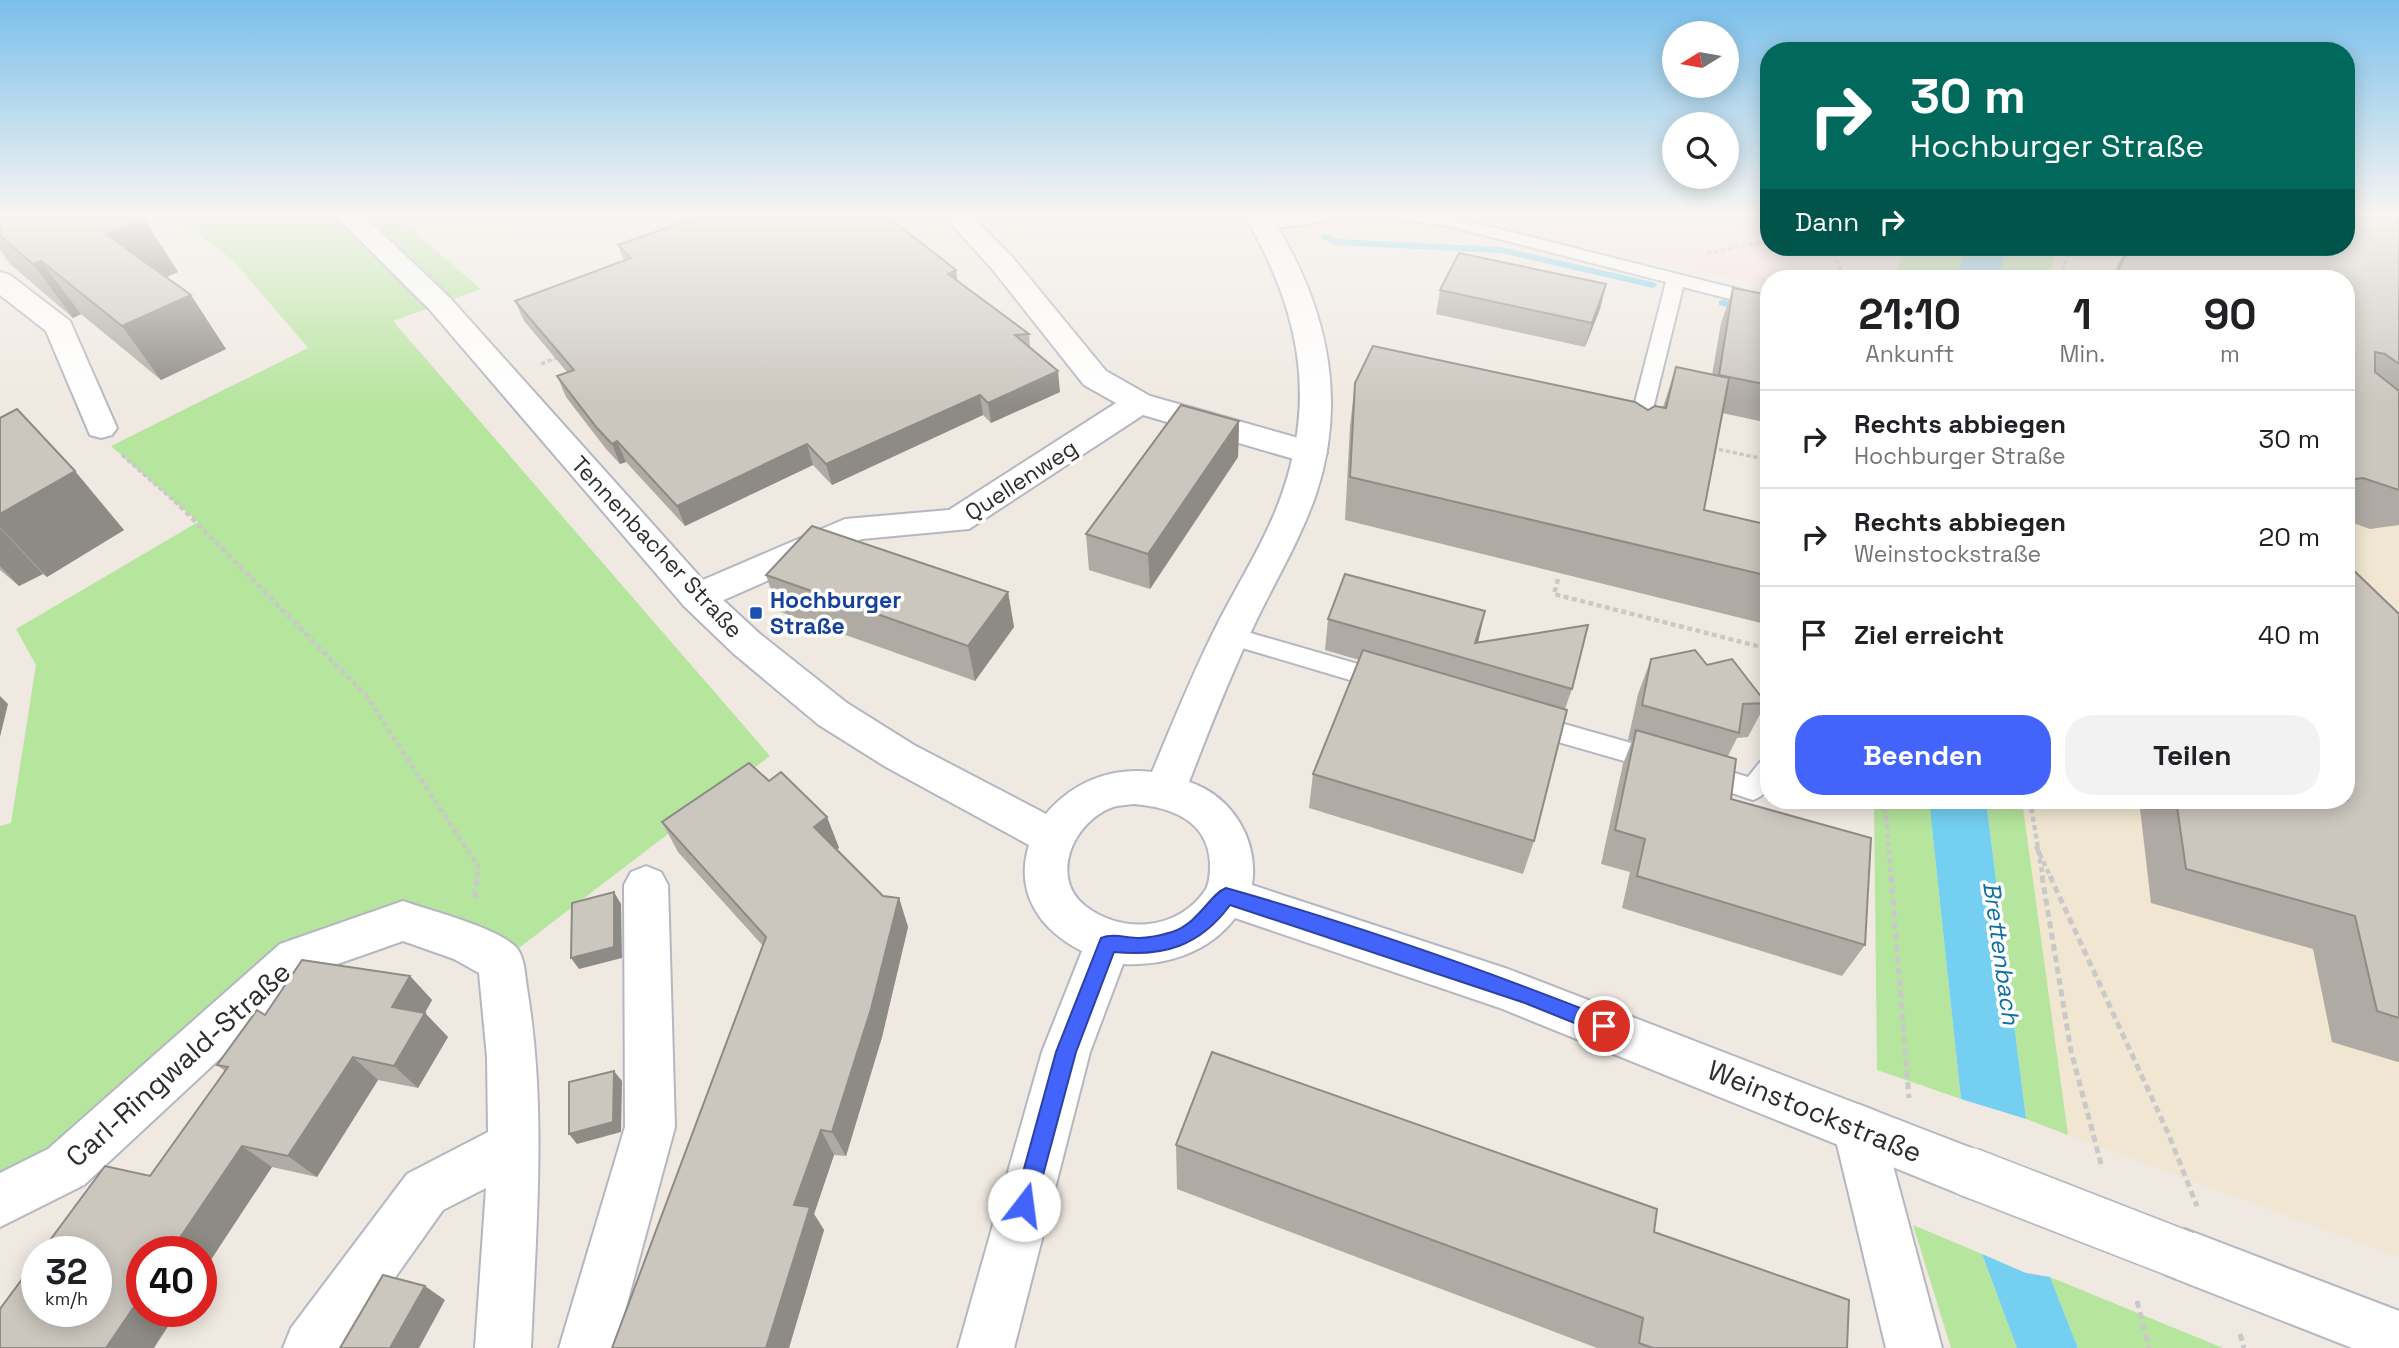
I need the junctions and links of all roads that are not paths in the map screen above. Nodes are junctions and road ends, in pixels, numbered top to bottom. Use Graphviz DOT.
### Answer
graph roads {
  1 [pos="1676,278"];
  2 [pos="414,279"];
  3 [pos="1015,279"];
  4 [pos="1294,279"];
  5 [pos="1679,279"];
  6 [pos="0,281"];
  7 [pos="1760,301"];
  8 [pos="1139,403"];
  9 [pos="101,428"];
  10 [pos="1636,438"];
  11 [pos="1311,453"];
  12 [pos="697,597"];
  13 [pos="1230,636"];
  14 [pos="1404,687"];
  15 [pos="1512,718"];
  16 [pos="1760,780"];
  17 [pos="1166,789"];
  18 [pos="1052,837"];
  19 [pos="646,885"];
  20 [pos="1226,896"];
  21 [pos="1108,943"];
  22 [pos="1858,1128"];
  23 [pos="513,1146"];
  24 [pos="0,1201"];
  25 [pos="2399,1339"];
  26 [pos="311,1348"];
  27 [pos="503,1348"];
  28 [pos="587,1348"];
  29 [pos="986,1348"];
  30 [pos="1914,1348"];
  1 -- 10 [label="lane"];
  2 -- 12 [label="street, Tennenbacher Straße"];
  3 -- 8 [label="street"];
  4 -- 11 [label="street"];
  5 -- 7 [label="lane"];
  6 -- 9 [label="street"];
  8 -- 11 [label="street"];
  8 -- 12 [label="street, Quellenweg"];
  11 -- 13 [label="street"];
  12 -- 18 [label="street, Tennenbacher Straße"];
  13 -- 14 [label="lane"];
  13 -- 17 [label="street"];
  15 -- 16 [label="lane"];
  17 -- 18 [label="street"];
  17 -- 20 [label="street"];
  18 -- 21 [label="street"];
  19 -- 28 [label="street"];
  20 -- 21 [label="street"];
  20 -- 22 [label="street, Weinstockstraße"];
  21 -- 29 [label="street"];
  22 -- 25 [label="street, Weinstockstraße, bridge"];
  22 -- 30 [label="street"];
  23 -- 24 [label="street, Carl-Ringwald-Straße"];
  23 -- 26 [label="street"];
  23 -- 27 [label="street, Carl-Ringwald-Straße"];
}
